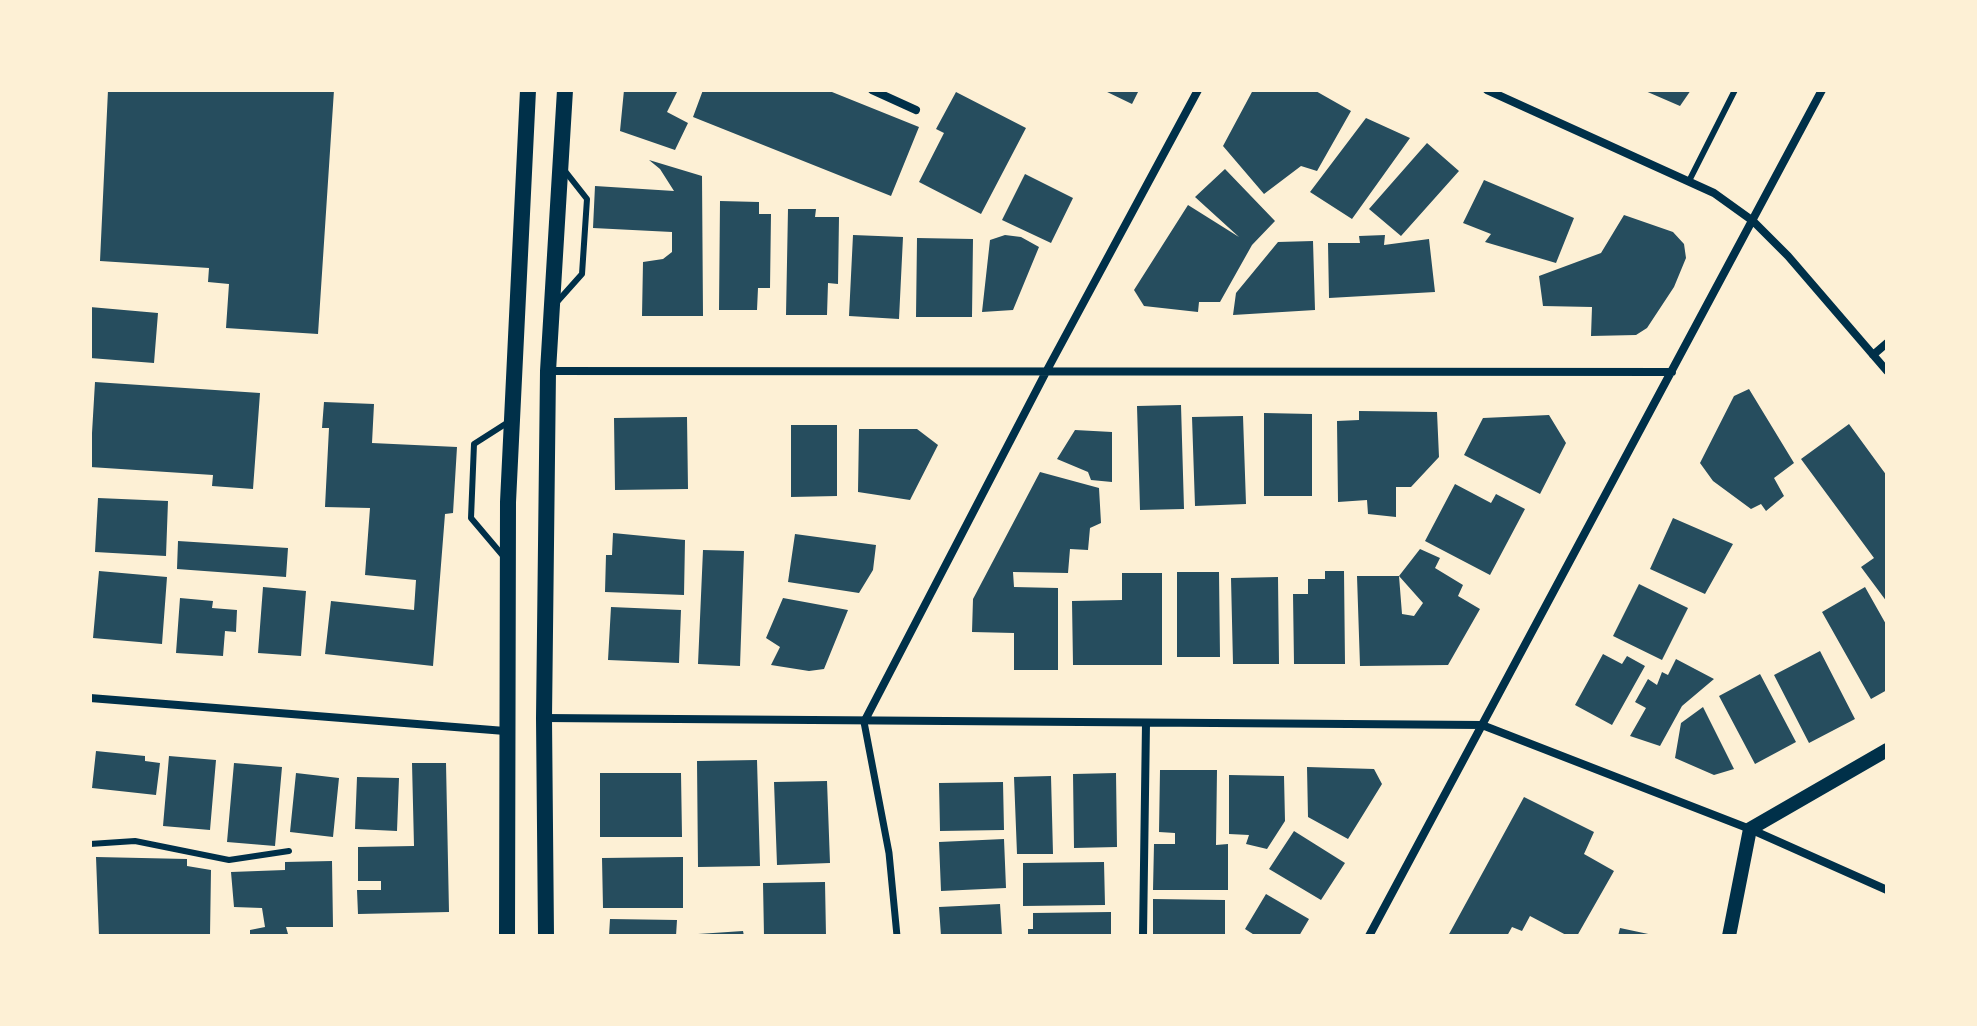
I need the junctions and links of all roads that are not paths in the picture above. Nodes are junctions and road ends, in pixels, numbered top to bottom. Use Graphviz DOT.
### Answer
graph roads {
  1 [pos="528,90"];
  2 [pos="565,90"];
  3 [pos="872,90"];
  4 [pos="1198,90"];
  5 [pos="1487,90"];
  6 [pos="1735,90"];
  7 [pos="1822,90"];
  8 [pos="916,110"];
  9 [pos="561,166"];
  10 [pos="1689,181"];
  11 [pos="1753,221"];
  12 [pos="552,308"];
  13 [pos="1887,343"];
  14 [pos="1873,355"];
  15 [pos="548,371"];
  16 [pos="1887,371"];
  17 [pos="1046,372"];
  18 [pos="1672,372"];
  19 [pos="510,421"];
  20 [pos="508,562"];
  21 [pos="90,698"];
  22 [pos="544,718"];
  23 [pos="864,722"];
  24 [pos="1146,723"];
  25 [pos="1482,725"];
  26 [pos="505,731"];
  27 [pos="1887,750"];
  28 [pos="1750,829"];
  29 [pos="90,844"];
  30 [pos="289,851"];
  31 [pos="1887,890"];
  32 [pos="507,936"];
  33 [pos="546,936"];
  34 [pos="897,936"];
  35 [pos="1143,936"];
  36 [pos="1369,936"];
  37 [pos="1729,936"];
  1 -- 19 [label="main road"];
  2 -- 9 [label="main road"];
  3 -- 8 [label="street"];
  4 -- 17 [label="street"];
  5 -- 10 [label="street"];
  6 -- 10 [label="lane"];
  7 -- 11 [label="street"];
  9 -- 12 [label="main road"];
  9 -- 12 [label="lane"];
  10 -- 11 [label="street"];
  11 -- 14 [label="street"];
  11 -- 18 [label="street"];
  12 -- 15 [label="main road"];
  13 -- 14 [label="street"];
  14 -- 16 [label="street"];
  15 -- 17 [label="street"];
  15 -- 22 [label="main road"];
  17 -- 18 [label="street"];
  17 -- 23 [label="street"];
  18 -- 25 [label="street"];
  19 -- 20 [label="main road"];
  19 -- 20 [label="lane"];
  20 -- 26 [label="main road"];
  21 -- 26 [label="street"];
  22 -- 23 [label="street"];
  22 -- 33 [label="main road"];
  23 -- 24 [label="street"];
  23 -- 34 [label="street"];
  24 -- 25 [label="street"];
  24 -- 35 [label="street"];
  25 -- 28 [label="street"];
  25 -- 36 [label="street"];
  26 -- 32 [label="main road"];
  27 -- 28 [label="street"];
  28 -- 31 [label="street"];
  28 -- 37 [label="street"];
  29 -- 30 [label="lane"];
}
